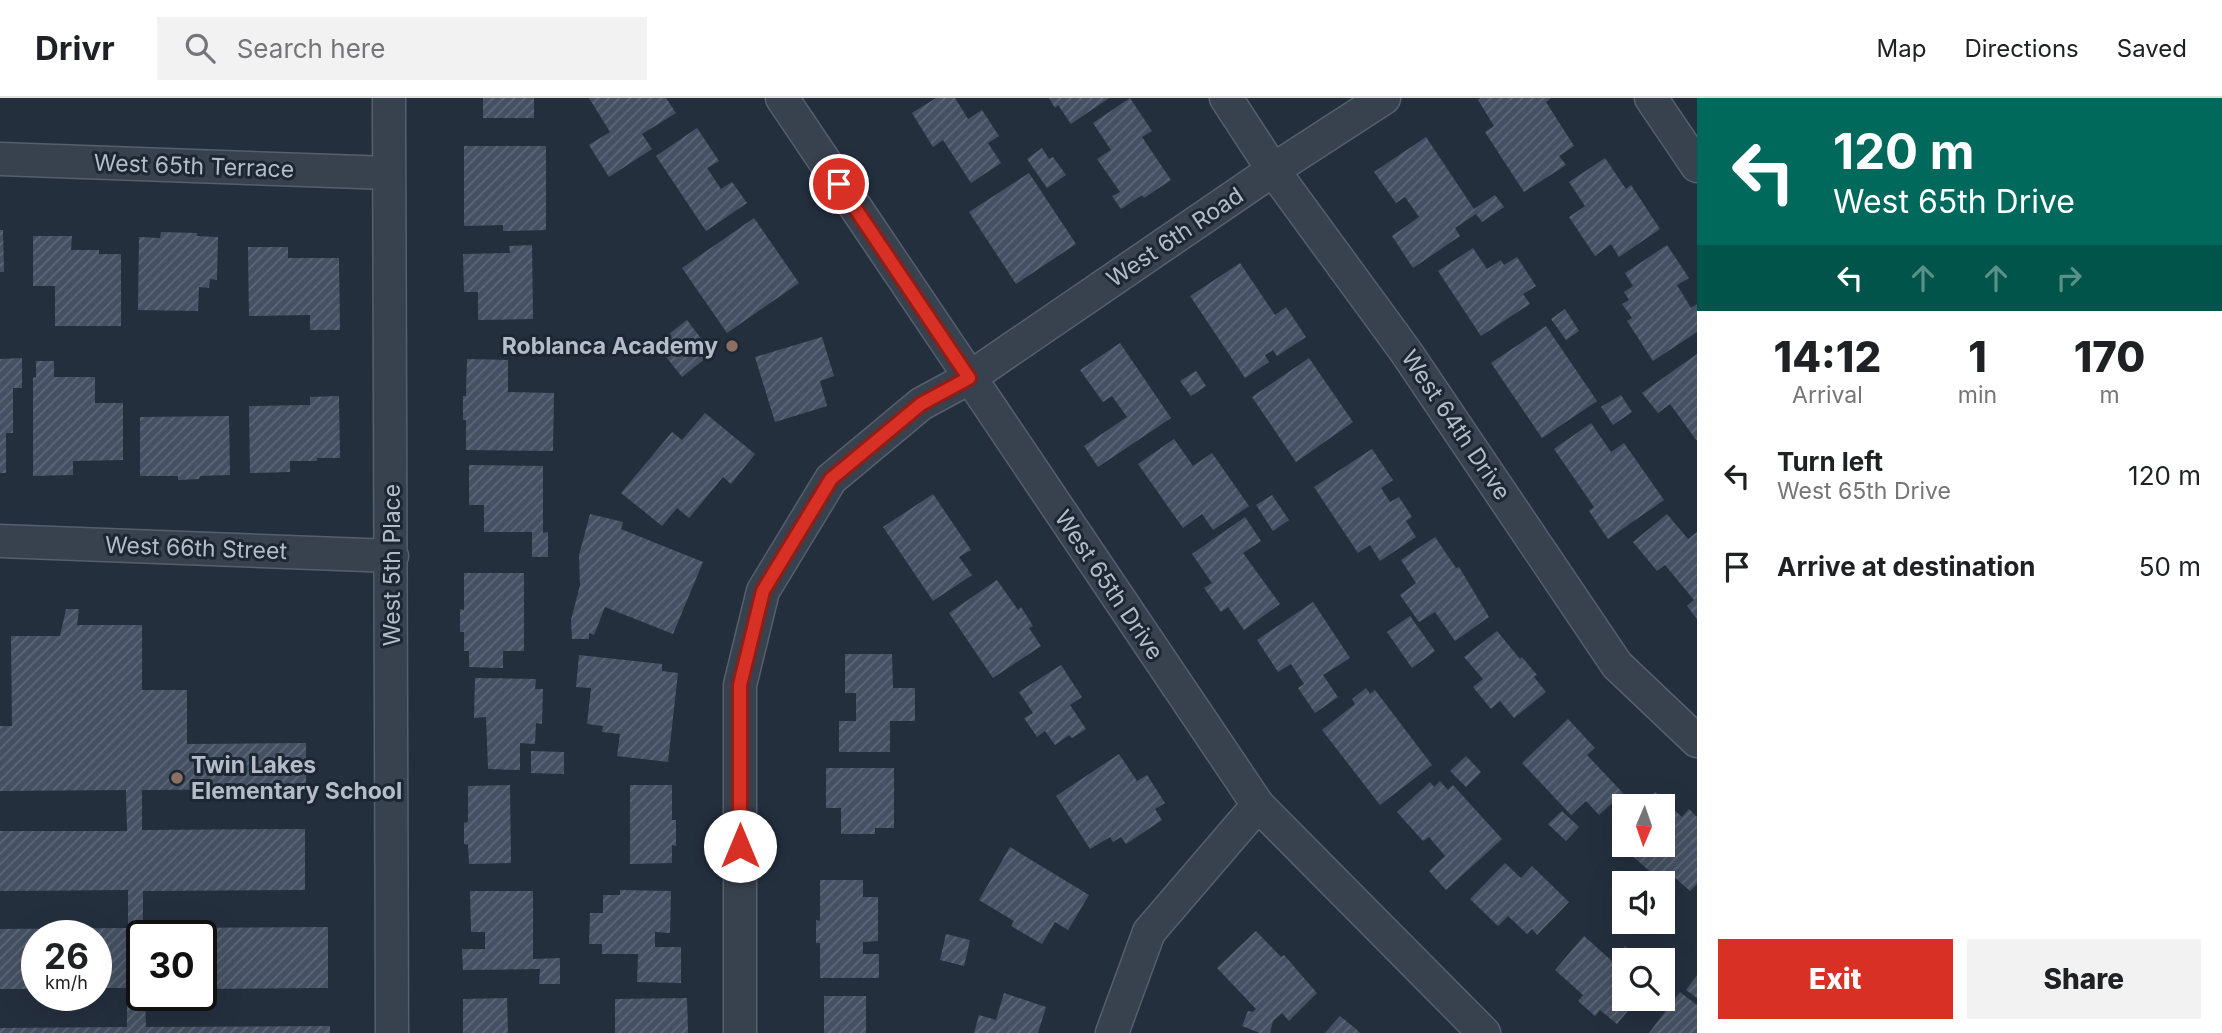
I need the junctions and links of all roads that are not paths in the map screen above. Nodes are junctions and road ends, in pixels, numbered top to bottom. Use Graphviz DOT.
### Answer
graph roads {
  1 [pos="390,98"];
  2 [pos="782,98"];
  3 [pos="1226,98"];
  4 [pos="1384,98"];
  5 [pos="1651,98"];
  6 [pos="0,159"];
  7 [pos="1697,166"];
  8 [pos="1273,170"];
  9 [pos="388,173"];
  10 [pos="969,378"];
  11 [pos="0,541"];
  12 [pos="392,556"];
  13 [pos="1697,741"];
  14 [pos="1258,805"];
  15 [pos="392,1033"];
  16 [pos="740,1033"];
  17 [pos="1112,1033"];
  18 [pos="1484,1033"];
  1 -- 9 [label="street, West 5th Place"];
  2 -- 10 [label="street, West 65th Drive"];
  3 -- 8 [label="street, West 64th Drive"];
  4 -- 8 [label="street, West 6th Road"];
  5 -- 7 [label="street"];
  6 -- 9 [label="street, West 65th Terrace"];
  8 -- 10 [label="street, West 6th Road"];
  8 -- 13 [label="street, West 64th Drive"];
  9 -- 12 [label="street, West 5th Place"];
  10 -- 14 [label="street, West 65th Drive"];
  10 -- 16 [label="street, West 6th Road"];
  11 -- 12 [label="street, West 66th Street"];
  12 -- 15 [label="street, West 5th Place"];
  14 -- 17 [label="street"];
  14 -- 18 [label="street, West 65th Drive"];
}
